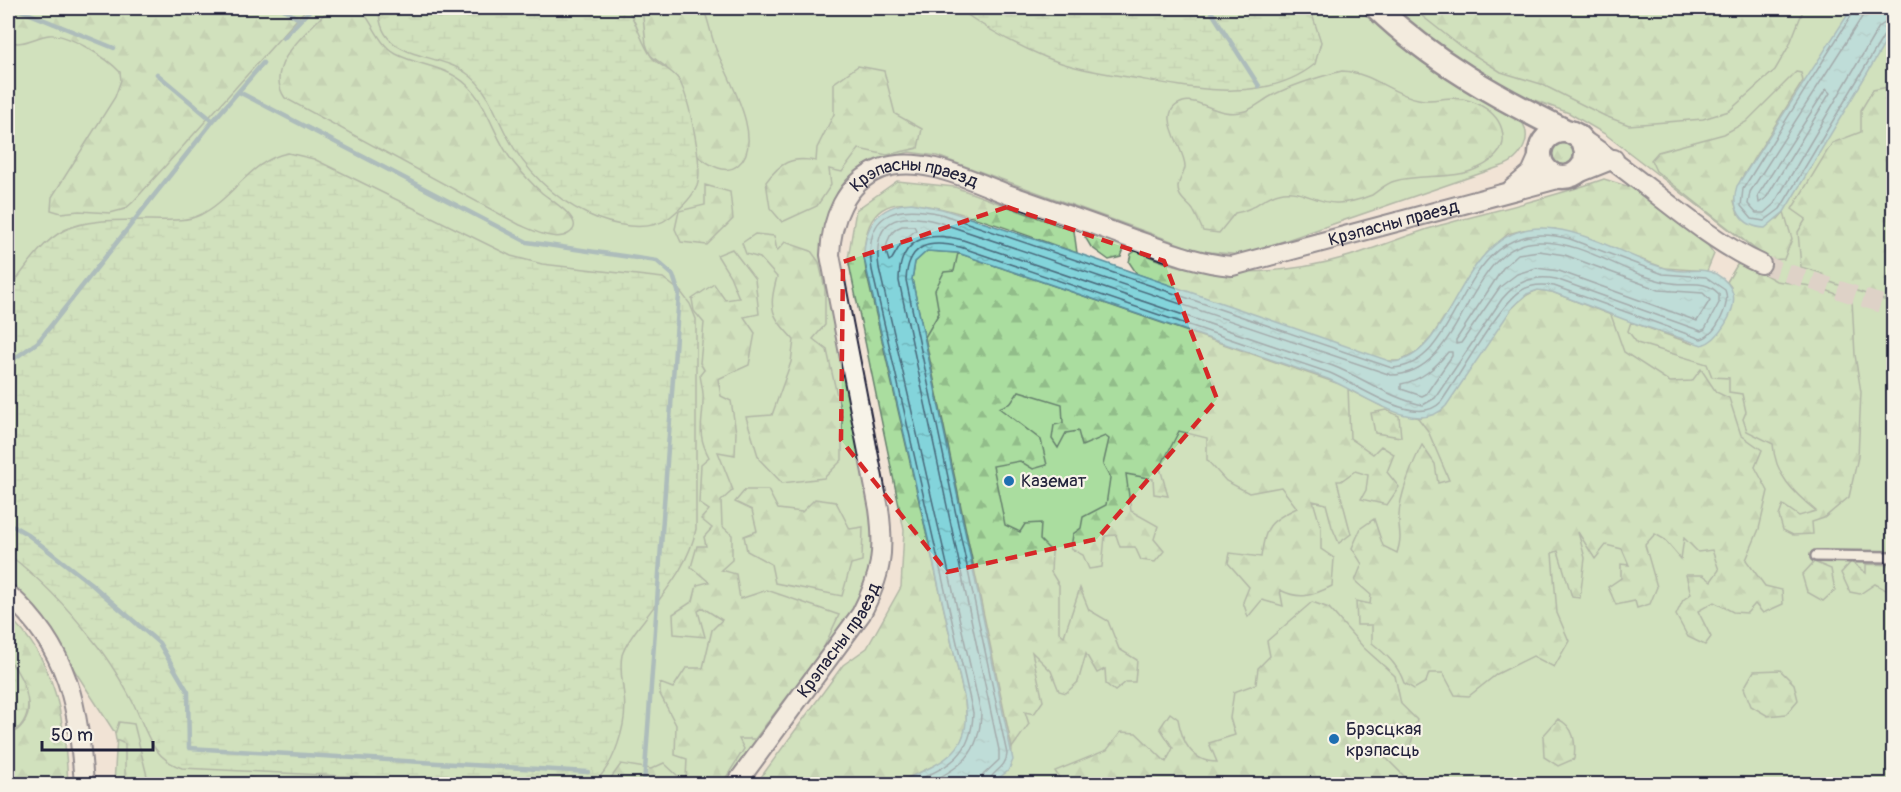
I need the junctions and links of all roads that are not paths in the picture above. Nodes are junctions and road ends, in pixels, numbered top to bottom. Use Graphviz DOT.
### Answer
graph roads {
  1 [pos="1377,8"];
  2 [pos="1517,106"];
  3 [pos="1573,134"];
  4 [pos="1540,153"];
  5 [pos="1614,159"];
  6 [pos="1570,176"];
  7 [pos="1503,195"];
  8 [pos="1761,264"];
  9 [pos="1816,556"];
  10 [pos="1893,557"];
  11 [pos="8,594"];
  12 [pos="84,784"];
  13 [pos="736,784"];
  1 -- 2 [label="street"];
  2 -- 3 [label="street"];
  2 -- 4 [label="street"];
  3 -- 4 [label="street"];
  3 -- 5 [label="street"];
  3 -- 6 [label="street"];
  4 -- 6 [label="street"];
  4 -- 7 [label="street"];
  5 -- 6 [label="street, Крэпасны праезд"];
  5 -- 8 [label="street"];
  6 -- 7 [label="street, Крэпасны праезд"];
  7 -- 13 [label="street, Крэпасны праезд"];
  9 -- 10 [label="lane"];
  11 -- 12 [label="street"];
}
